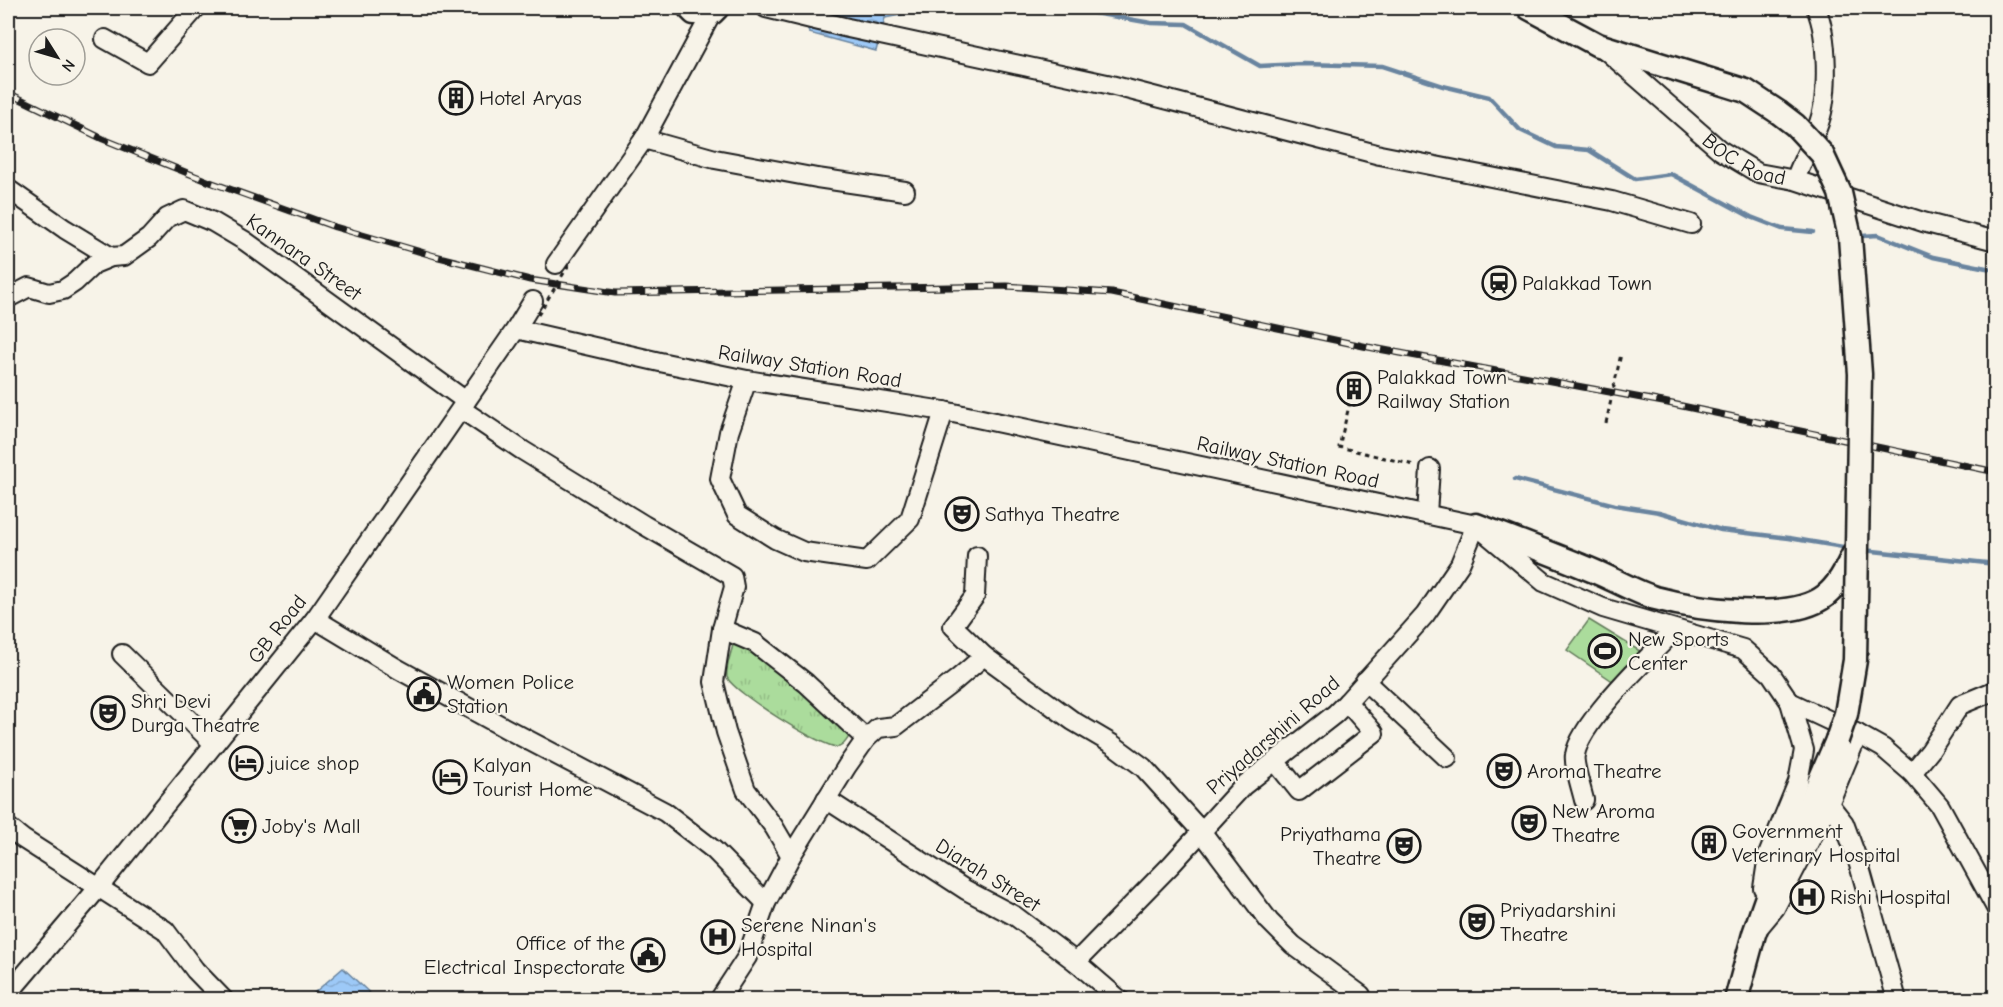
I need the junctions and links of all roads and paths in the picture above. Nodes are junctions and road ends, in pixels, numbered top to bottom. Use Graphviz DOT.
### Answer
graph roads {
  1 [pos="196,8"];
  2 [pos="689,8"];
  3 [pos="766,8"];
  4 [pos="1529,8"];
  5 [pos="714,10"];
  6 [pos="1823,10"];
  7 [pos="105,39"];
  8 [pos="1599,45"];
  9 [pos="644,139"];
  10 [pos="1795,180"];
  11 [pos="8,189"];
  12 [pos="905,191"];
  13 [pos="1691,224"];
  14 [pos="1995,241"];
  15 [pos="111,257"];
  16 [pos="563,264"];
  17 [pos="8,298"];
  18 [pos="536,308"];
  19 [pos="516,329"];
  20 [pos="1621,354"];
  21 [pos="747,380"];
  22 [pos="1350,402"];
  23 [pos="464,405"];
  24 [pos="944,411"];
  25 [pos="1606,423"];
  26 [pos="1430,469"];
  27 [pos="1427,514"];
  28 [pos="1476,525"];
  29 [pos="1855,550"];
  30 [pos="977,556"];
  31 [pos="315,619"];
  32 [pos="722,629"];
  33 [pos="1675,630"];
  34 [pos="122,654"];
  35 [pos="984,656"];
  36 [pos="1365,681"];
  37 [pos="1995,690"];
  38 [pos="1347,702"];
  39 [pos="1790,702"];
  40 [pos="1858,734"];
  41 [pos="866,739"];
  42 [pos="214,744"];
  43 [pos="1447,758"];
  44 [pos="1275,761"];
  45 [pos="1912,773"];
  46 [pos="826,799"];
  47 [pos="1584,800"];
  48 [pos="1829,804"];
  49 [pos="8,827"];
  50 [pos="1201,831"];
  51 [pos="791,856"];
  52 [pos="99,887"];
  53 [pos="766,903"];
  54 [pos="1764,907"];
  55 [pos="1995,908"];
  56 [pos="1754,934"];
  57 [pos="1076,962"];
  58 [pos="8,994"];
  59 [pos="1360,995"];
  60 [pos="224,999"];
  61 [pos="719,999"];
  62 [pos="1120,999"];
  63 [pos="1736,999"];
  64 [pos="1897,999"];
  1 -- 7 [label="street"];
  2 -- 5 [label="main road"];
  3 -- 13 [label="street"];
  4 -- 8 [label="main road, BOC Road"];
  5 -- 9 [label="street"];
  6 -- 10 [label="street"];
  8 -- 10 [label="street, BOC Road"];
  8 -- 29 [label="main road, bridge"];
  9 -- 12 [label="street"];
  9 -- 16 [label="street"];
  10 -- 14 [label="street, BOC Road"];
  11 -- 15 [label="street"];
  15 -- 17 [label="street, Kannara Street"];
  15 -- 23 [label="street, Kannara Street"];
  16 -- 18 [label="path, bridge"];
  18 -- 19 [label="street, GB Road"];
  19 -- 21 [label="street, Railway Station Road"];
  19 -- 23 [label="street, GB Road"];
  20 -- 25 [label="path, bridge"];
  21 -- 24 [label="street, Railway Station Road"];
  21 -- 24 [label="street"];
  22 -- 26 [label="path"];
  23 -- 31 [label="street, GB Road"];
  23 -- 32 [label="street"];
  24 -- 27 [label="street, Railway Station Road"];
  26 -- 27 [label="street"];
  27 -- 28 [label="street, Railway Station Road"];
  28 -- 29 [label="main road"];
  28 -- 33 [label="street, Railway Station Road"];
  28 -- 36 [label="street, Priyadarshini Road"];
  29 -- 54 [label="main road, bridge"];
  30 -- 35 [label="street"];
  31 -- 42 [label="street, GB Road"];
  31 -- 53 [label="street"];
  32 -- 41 [label="street"];
  32 -- 51 [label="street"];
  33 -- 39 [label="street, Railway Station Road"];
  33 -- 47 [label="street"];
  34 -- 42 [label="street"];
  35 -- 41 [label="street"];
  35 -- 50 [label="street"];
  36 -- 38 [label="street, Priyadarshini Road"];
  36 -- 43 [label="street"];
  37 -- 45 [label="street"];
  38 -- 44 [label="street, Priyadarshini Road"];
  38 -- 44 [label="street"];
  39 -- 40 [label="street"];
  39 -- 54 [label="street, Railway Station Road"];
  40 -- 45 [label="street"];
  40 -- 48 [label="street"];
  41 -- 46 [label="street"];
  42 -- 52 [label="street, GB Road"];
  44 -- 50 [label="street, Priyadarshini Road"];
  45 -- 55 [label="street"];
  46 -- 51 [label="street"];
  46 -- 57 [label="street, Diarah Street"];
  48 -- 56 [label="street"];
  48 -- 64 [label="street"];
  49 -- 52 [label="street"];
  50 -- 57 [label="street, Priyadarshini Road"];
  50 -- 59 [label="street"];
  51 -- 53 [label="street"];
  52 -- 58 [label="street, GB Road"];
  52 -- 60 [label="street"];
  53 -- 61 [label="street"];
  54 -- 56 [label="main road"];
  56 -- 63 [label="main road"];
  57 -- 62 [label="street, Diarah Street"];
}
